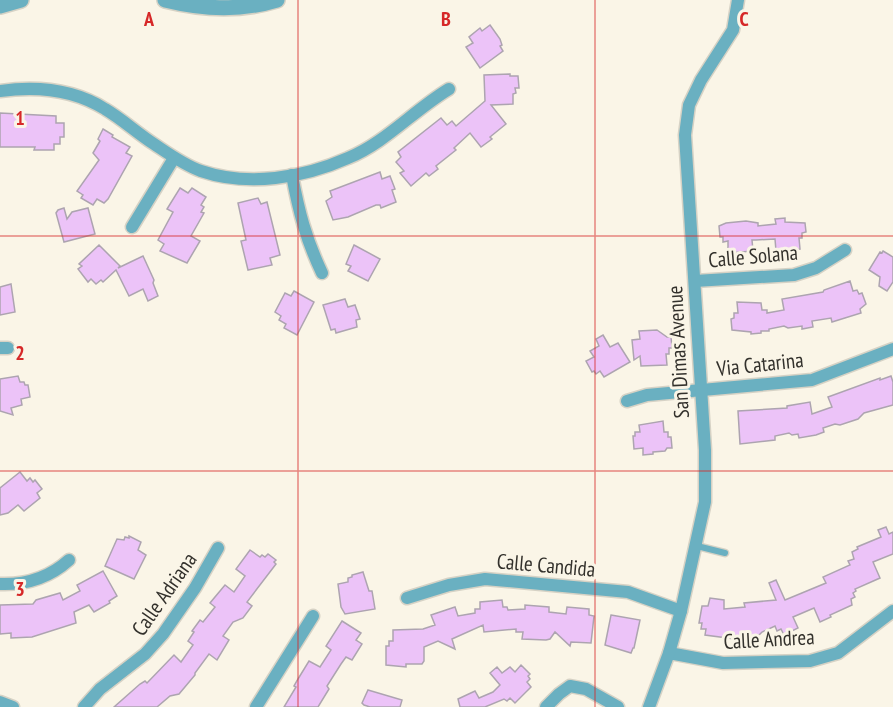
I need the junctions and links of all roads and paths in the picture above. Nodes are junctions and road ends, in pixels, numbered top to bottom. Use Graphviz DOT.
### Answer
graph roads {
  1 [pos="21,0"];
  2 [pos="165,0"];
  3 [pos="275,0"];
  4 [pos="738,0"];
  5 [pos="0,6"];
  6 [pos="449,88"];
  7 [pos="0,91"];
  8 [pos="174,158"];
  9 [pos="292,175"];
  10 [pos="132,227"];
  11 [pos="845,250"];
  12 [pos="322,273"];
  13 [pos="695,281"];
  14 [pos="893,349"];
  15 [pos="700,390"];
  16 [pos="627,401"];
  17 [pos="697,546"];
  18 [pos="218,548"];
  19 [pos="725,554"];
  20 [pos="69,560"];
  21 [pos="0,584"];
  22 [pos="407,598"];
  23 [pos="681,611"];
  24 [pos="893,611"];
  25 [pos="313,615"];
  26 [pos="669,653"];
  27 [pos="0,702"];
  28 [pos="13,707"];
  29 [pos="84,707"];
  30 [pos="256,707"];
  31 [pos="546,707"];
  32 [pos="618,707"];
  33 [pos="649,707"];
  1 -- 5 [label="street"];
  2 -- 3 [label="street"];
  4 -- 13 [label="street, San Dimas Avenue"];
  6 -- 9 [label="street"];
  7 -- 8 [label="street"];
  8 -- 9 [label="street"];
  8 -- 10 [label="street"];
  9 -- 12 [label="street"];
  11 -- 13 [label="street, Calle Solana"];
  13 -- 15 [label="street, San Dimas Avenue"];
  14 -- 15 [label="street, Via Catarina"];
  15 -- 16 [label="street, Via Catarina"];
  15 -- 17 [label="street, San Dimas Avenue"];
  17 -- 19 [label="lane"];
  17 -- 23 [label="street, San Dimas Avenue"];
  18 -- 29 [label="street, Calle Adriana"];
  20 -- 21 [label="street"];
  22 -- 23 [label="street, Calle Candida"];
  23 -- 26 [label="street, San Dimas Avenue"];
  24 -- 26 [label="street, Calle Andrea"];
  25 -- 30 [label="street"];
  26 -- 33 [label="street, San Dimas Avenue"];
  27 -- 28 [label="street"];
  31 -- 32 [label="street"];
}
